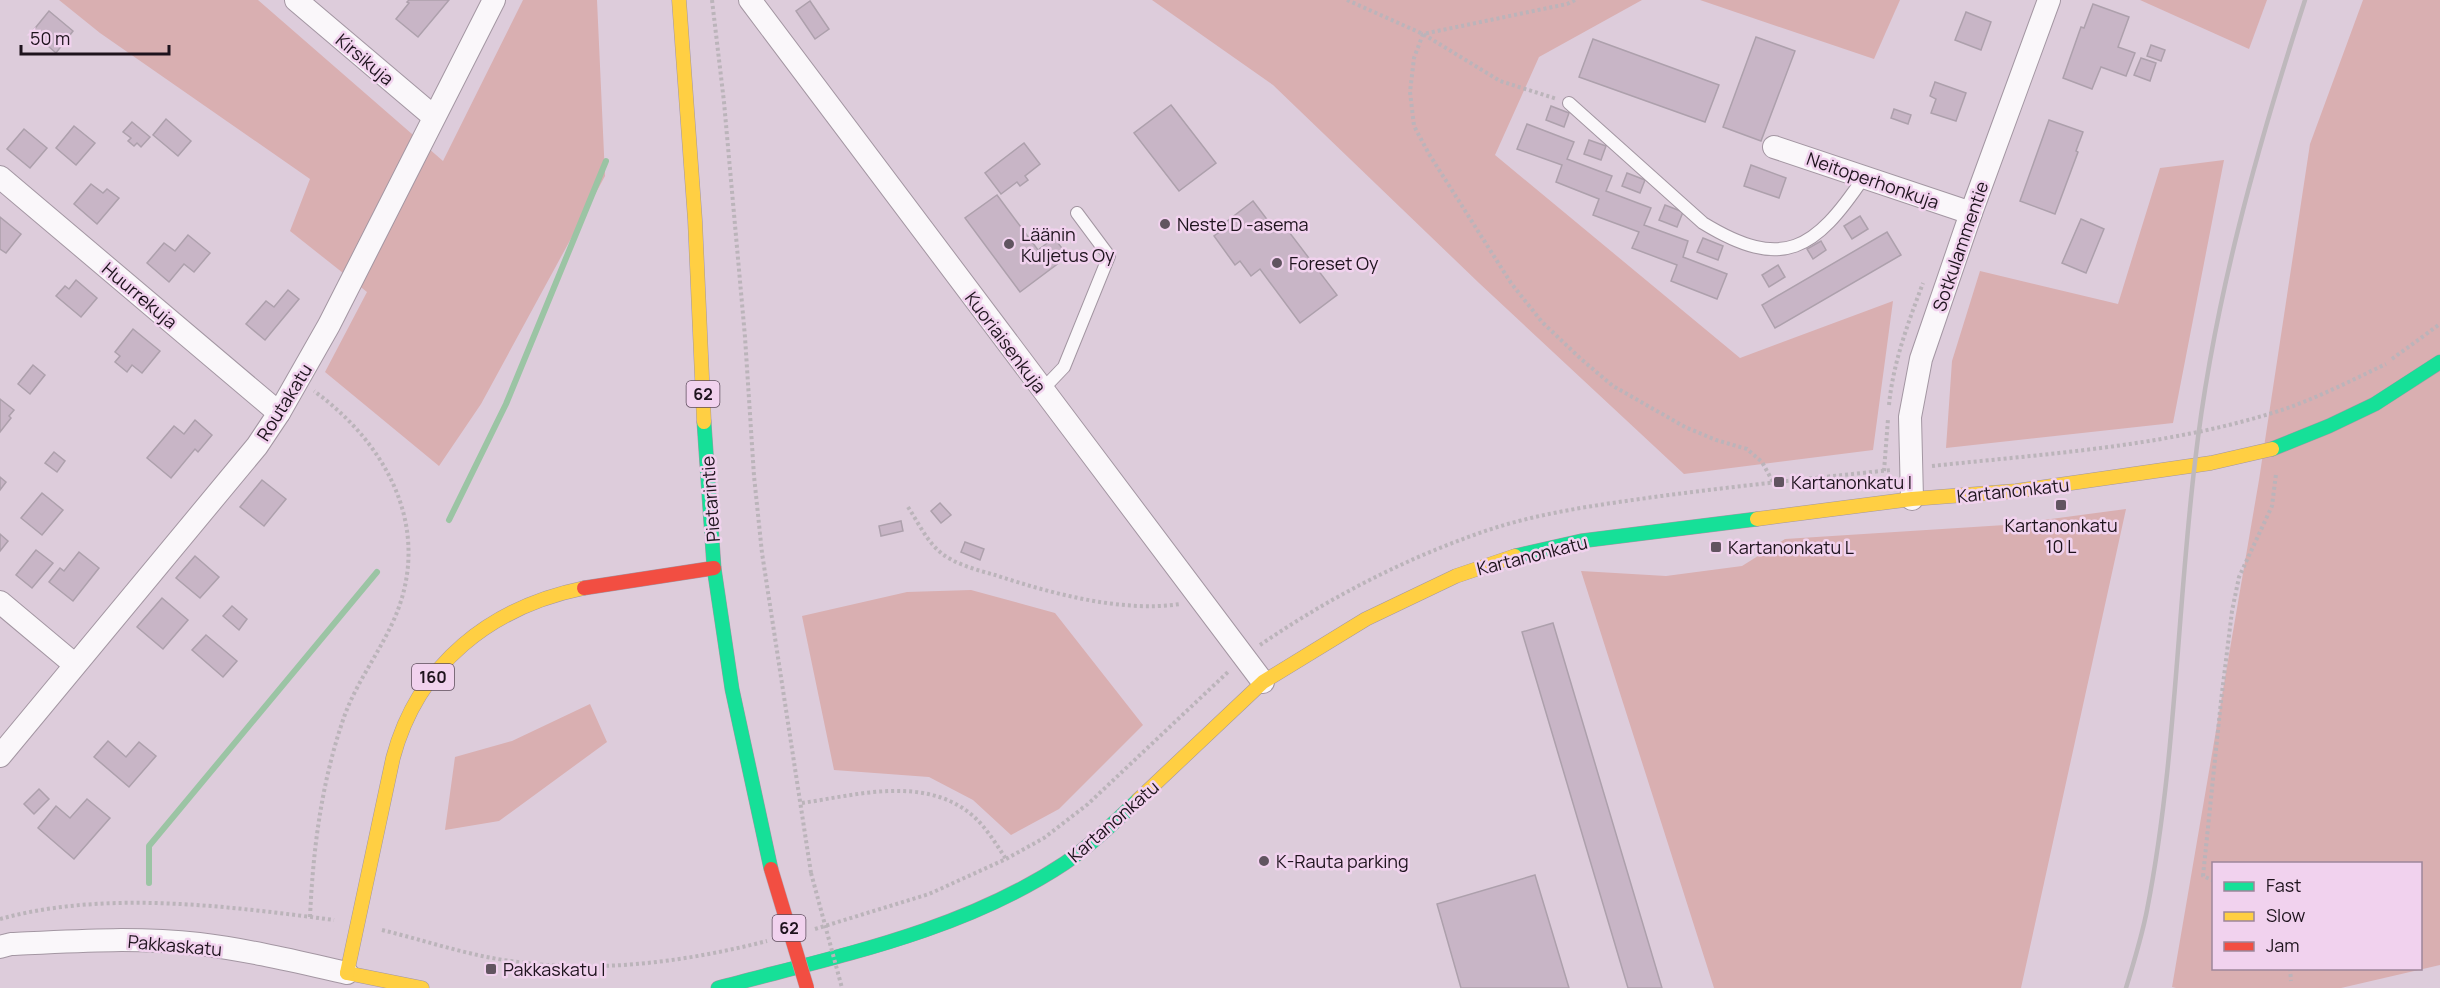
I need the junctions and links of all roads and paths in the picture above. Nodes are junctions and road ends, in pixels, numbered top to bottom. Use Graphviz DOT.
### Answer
graph roads {
  1 [pos="296,0"];
  2 [pos="494,0"];
  3 [pos="679,0"];
  4 [pos="712,0"];
  5 [pos="750,0"];
  6 [pos="1347,0"];
  7 [pos="1575,0"];
  8 [pos="2049,0"];
  9 [pos="1423,34"];
  10 [pos="1569,103"];
  11 [pos="434,117"];
  12 [pos="1774,147"];
  13 [pos="0,177"];
  14 [pos="1864,177"];
  15 [pos="1077,213"];
  16 [pos="1971,213"];
  17 [pos="2440,362"];
  18 [pos="299,380"];
  19 [pos="1042,390"];
  20 [pos="279,413"];
  21 [pos="2272,449"];
  22 [pos="1773,482"];
  23 [pos="1912,499"];
  24 [pos="908,507"];
  25 [pos="714,568"];
  26 [pos="1197,597"];
  27 [pos="0,602"];
  28 [pos="74,664"];
  29 [pos="1263,682"];
  30 [pos="0,756"];
  31 [pos="802,803"];
  32 [pos="1006,859"];
  33 [pos="2212,879"];
  34 [pos="310,917"];
  35 [pos="0,947"];
  36 [pos="2290,970"];
  37 [pos="347,973"];
  38 [pos="2291,981"];
  39 [pos="422,988"];
  40 [pos="718,988"];
  41 [pos="807,988"];
  42 [pos="842,988"];
  1 -- 11 [label="street, Kirsikuja"];
  2 -- 11 [label="street, Routakatu"];
  3 -- 25 [label="main road, Pietarintie / 62"];
  4 -- 31 [label="path"];
  5 -- 19 [label="street, Kuoriaisenkuja"];
  6 -- 9 [label="path"];
  7 -- 9 [label="path"];
  8 -- 16 [label="street, Sotkulammentie"];
  9 -- 10 [label="path"];
  9 -- 22 [label="path"];
  10 -- 14 [label="lane"];
  11 -- 18 [label="street, Routakatu"];
  12 -- 14 [label="street, Neitoperhonkuja"];
  13 -- 20 [label="street, Huurrekuja"];
  14 -- 16 [label="street, Neitoperhonkuja"];
  15 -- 19 [label="lane"];
  16 -- 23 [label="street, Sotkulammentie"];
  17 -- 21 [label="main road, Kartanonkatu"];
  18 -- 20 [label="street, Routakatu"];
  18 -- 34 [label="path"];
  19 -- 26 [label="street, Kuoriaisenkuja"];
  20 -- 28 [label="street, Routakatu"];
  21 -- 23 [label="main road, Kartanonkatu"];
  21 -- 33 [label="path"];
  23 -- 29 [label="main road, Kartanonkatu"];
  24 -- 26 [label="path"];
  25 -- 37 [label="main road, 160"];
  25 -- 41 [label="main road, Pietarintie / 62, bridge"];
  26 -- 29 [label="street, Kuoriaisenkuja"];
  27 -- 28 [label="street"];
  28 -- 30 [label="street, Routakatu"];
  29 -- 40 [label="main road, Kartanonkatu"];
  31 -- 32 [label="path"];
  31 -- 42 [label="path, bridge"];
  35 -- 37 [label="street, Pakkaskatu"];
  36 -- 38 [label="path"];
  37 -- 39 [label="main road"];
}
